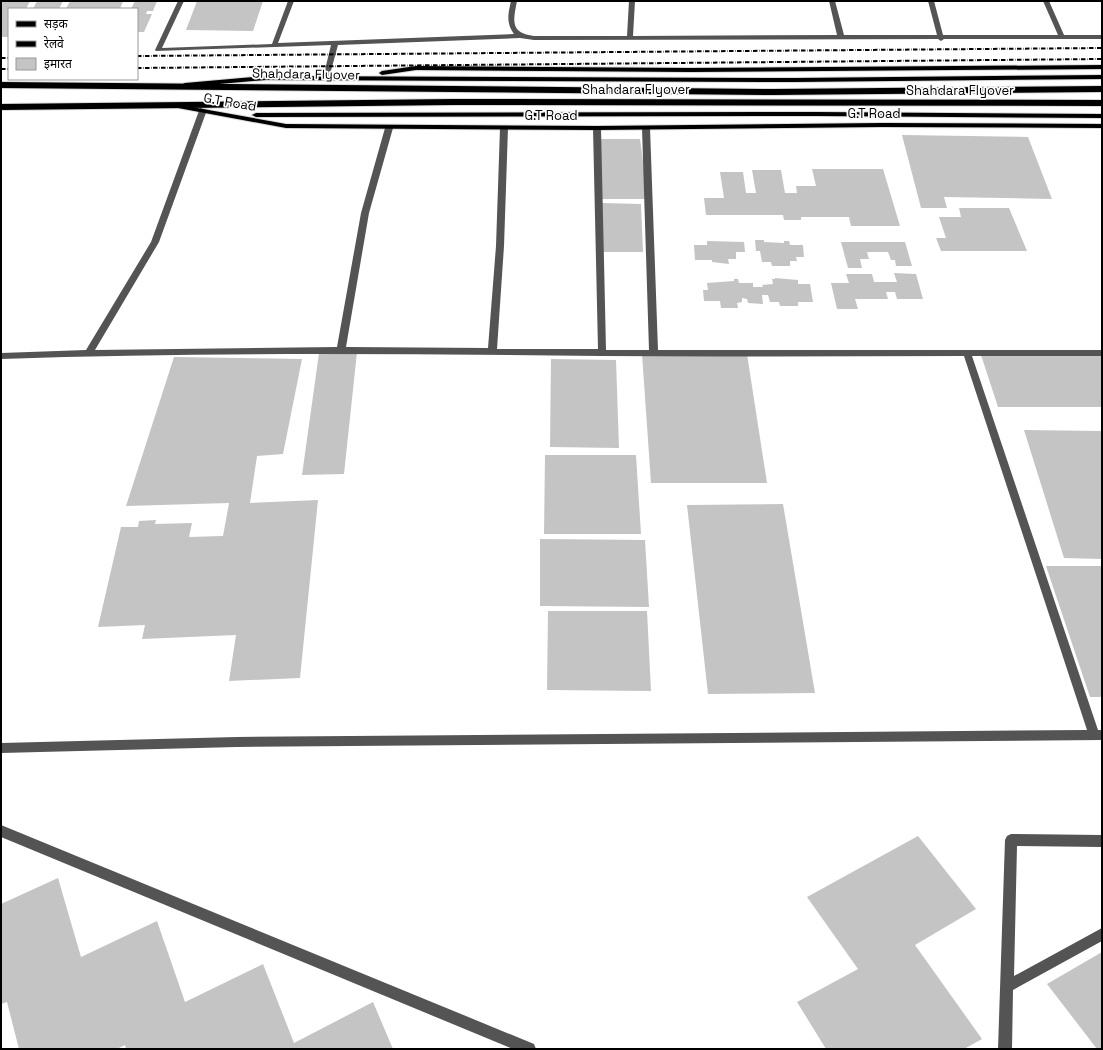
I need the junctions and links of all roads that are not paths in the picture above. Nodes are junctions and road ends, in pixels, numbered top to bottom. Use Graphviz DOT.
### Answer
graph roads {
  1 [pos="181,1"];
  2 [pos="291,1"];
  3 [pos="514,1"];
  4 [pos="632,1"];
  5 [pos="832,1"];
  6 [pos="931,1"];
  7 [pos="1046,1"];
  8 [pos="520,36"];
  9 [pos="1062,37"];
  10 [pos="1102,37"];
  11 [pos="630,38"];
  12 [pos="840,38"];
  13 [pos="941,38"];
  14 [pos="335,43"];
  15 [pos="274,46"];
  16 [pos="1102,67"];
  17 [pos="1102,77"];
  18 [pos="326,78"];
  19 [pos="354,78"];
  20 [pos="1,85"];
  21 [pos="181,85"];
  22 [pos="1102,89"];
  23 [pos="1102,103"];
  24 [pos="171,104"];
  25 [pos="1,107"];
  26 [pos="202,110"];
  27 [pos="232,115"];
  28 [pos="1102,116"];
  29 [pos="1102,126"];
  30 [pos="389,128"];
  31 [pos="504,128"];
  32 [pos="597,128"];
  33 [pos="646,128"];
  34 [pos="341,350"];
  35 [pos="492,352"];
  36 [pos="89,353"];
  37 [pos="602,353"];
  38 [pos="654,353"];
  39 [pos="967,353"];
  40 [pos="1102,353"];
  41 [pos="1,356"];
  42 [pos="1098,735"];
  43 [pos="1,748"];
  44 [pos="1,831"];
  45 [pos="1102,841"];
  46 [pos="1102,934"];
  47 [pos="1006,988"];
  48 [pos="529,1049"];
  49 [pos="1004,1049"];
  1 -- 15 [label="street"];
  2 -- 15 [label="street"];
  3 -- 8 [label="street"];
  4 -- 11 [label="street"];
  5 -- 12 [label="street"];
  6 -- 13 [label="street"];
  7 -- 9 [label="street"];
  8 -- 11 [label="street"];
  8 -- 14 [label="street"];
  9 -- 10 [label="street"];
  9 -- 13 [label="street"];
  11 -- 12 [label="street"];
  12 -- 13 [label="street"];
  14 -- 15 [label="street"];
  14 -- 18 [label="street"];
  16 -- 19 [label="main road"];
  17 -- 19 [label="main road, Shahdara Flyover"];
  18 -- 19 [label="main road"];
  18 -- 21 [label="main road"];
  20 -- 21 [label="highway"];
  21 -- 22 [label="highway, Shahdara Flyover"];
  23 -- 24 [label="highway, Shahdara Flyover"];
  24 -- 25 [label="highway, G.T Road"];
  24 -- 26 [label="main road, G.T Road"];
  26 -- 27 [label="main road, G.T Road"];
  26 -- 36 [label="street"];
  27 -- 28 [label="main road, Shahdara Flyover"];
  27 -- 30 [label="main road, G.T Road"];
  29 -- 33 [label="main road, G.T Road"];
  30 -- 31 [label="main road, G.T Road"];
  30 -- 34 [label="street"];
  31 -- 32 [label="main road, G.T Road"];
  31 -- 35 [label="street"];
  32 -- 33 [label="main road, G.T Road"];
  32 -- 37 [label="street"];
  33 -- 38 [label="street"];
  34 -- 35 [label="street"];
  34 -- 36 [label="street"];
  35 -- 37 [label="street"];
  36 -- 41 [label="street"];
  37 -- 38 [label="street"];
  38 -- 39 [label="street"];
  39 -- 40 [label="street"];
  39 -- 42 [label="street"];
  42 -- 43 [label="street"];
  44 -- 48 [label="street"];
  45 -- 47 [label="street"];
  46 -- 47 [label="street"];
  47 -- 49 [label="street"];
}
